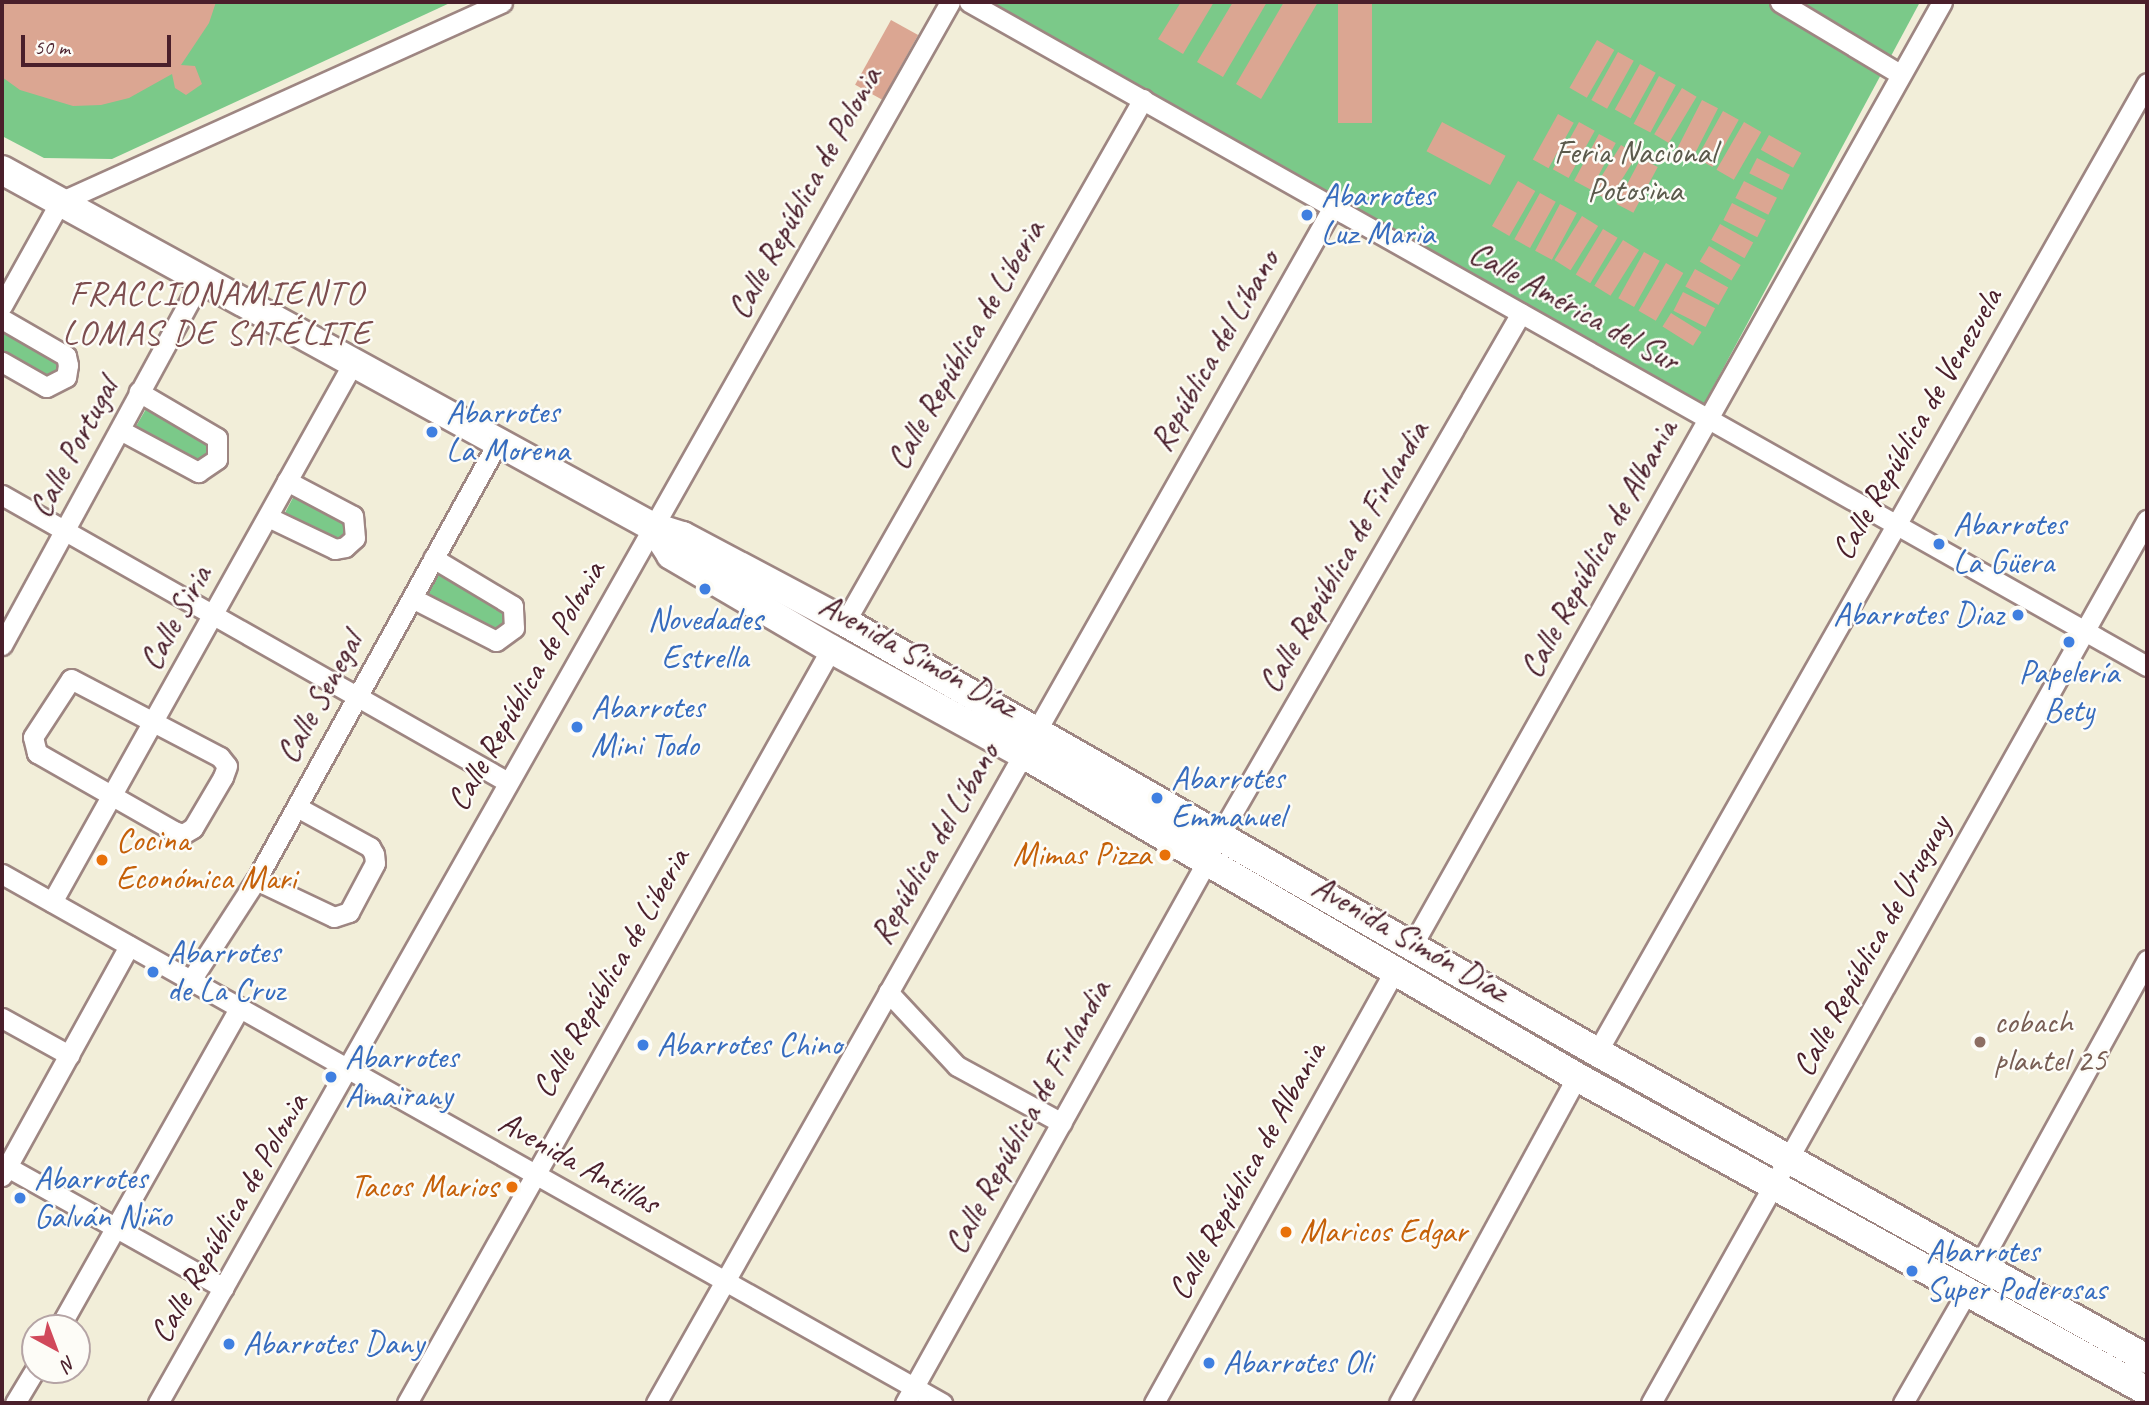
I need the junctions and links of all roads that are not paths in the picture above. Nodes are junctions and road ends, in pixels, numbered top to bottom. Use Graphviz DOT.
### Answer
graph roads {
  1 [pos="502,2"];
  2 [pos="950,2"];
  3 [pos="969,2"];
  4 [pos="1780,2"];
  5 [pos="1942,2"];
  6 [pos="1900,74"];
  7 [pos="2147,83"];
  8 [pos="1143,99"];
  9 [pos="2,170"];
  10 [pos="60,202"];
  11 [pos="1333,207"];
  12 [pos="201,280"];
  13 [pos="2,306"];
  14 [pos="1521,313"];
  15 [pos="2,319"];
  16 [pos="2,362"];
  17 [pos="353,363"];
  18 [pos="139,392"];
  19 [pos="1709,419"];
  20 [pos="120,430"];
  21 [pos="498,442"];
  22 [pos="287,481"];
  23 [pos="2,495"];
  24 [pos="268,517"];
  25 [pos="2147,520"];
  26 [pos="1895,524"];
  27 [pos="653,527"];
  28 [pos="66,531"];
  29 [pos="433,558"];
  30 [pos="412,598"];
  31 [pos="214,614"];
  32 [pos="845,622"];
  33 [pos="2085,631"];
  34 [pos="2,645"];
  35 [pos="831,649"];
  36 [pos="2147,666"];
  37 [pos="358,694"];
  38 [pos="153,722"];
  39 [pos="1029,742"];
  40 [pos="506,781"];
  41 [pos="113,796"];
  42 [pos="297,807"];
  43 [pos="1221,833"];
  44 [pos="1207,861"];
  45 [pos="2,874"];
  46 [pos="256,880"];
  47 [pos="52,902"];
  48 [pos="1413,944"];
  49 [pos="129,946"];
  50 [pos="2147,960"];
  51 [pos="1396,969"];
  52 [pos="191,980"];
  53 [pos="888,992"];
  54 [pos="239,1008"];
  55 [pos="2,1017"];
  56 [pos="1597,1052"];
  57 [pos="69,1055"];
  58 [pos="350,1070"];
  59 [pos="1577,1077"];
  60 [pos="1062,1123"];
  61 [pos="1789,1159"];
  62 [pos="3,1169"];
  63 [pos="533,1173"];
  64 [pos="1774,1186"];
  65 [pos="117,1228"];
  66 [pos="1980,1264"];
  67 [pos="724,1281"];
  68 [pos="224,1288"];
  69 [pos="1968,1290"];
  70 [pos="67,1314"];
  71 [pos="2147,1359"];
  72 [pos="27,1384"];
  73 [pos="2147,1391"];
  74 [pos="909,1395"];
  75 [pos="15,1403"];
  76 [pos="158,1403"];
  77 [pos="407,1403"];
  78 [pos="656,1403"];
  79 [pos="942,1403"];
  80 [pos="1154,1403"];
  81 [pos="1399,1403"];
  82 [pos="1651,1403"];
  83 [pos="1903,1403"];
  1 -- 10 [label="street"];
  2 -- 27 [label="street, Calle República de Polonia"];
  3 -- 8 [label="street, Calle América del Sur"];
  4 -- 6 [label="street"];
  5 -- 6 [label="street, Calle República de Albania"];
  6 -- 19 [label="street, Calle República de Albania"];
  7 -- 26 [label="street, Calle República de Venezuela"];
  8 -- 11 [label="street, Calle América del Sur"];
  8 -- 32 [label="street, Calle República de Liberia"];
  9 -- 10 [label="main road, Avenida Simón Díaz"];
  10 -- 12 [label="main road, Avenida Simón Díaz"];
  10 -- 13 [label="street"];
  11 -- 14 [label="street, Calle América del Sur"];
  11 -- 39 [label="street, República del Líbano"];
  12 -- 17 [label="main road, Avenida Simón Díaz"];
  12 -- 18 [label="street, Calle Portugal"];
  14 -- 19 [label="street, Calle América del Sur"];
  14 -- 43 [label="street, Calle República de Finlandia"];
  15 -- 16 [label="street"];
  17 -- 21 [label="main road, Avenida Simón Díaz"];
  17 -- 22 [label="street, Calle Siria"];
  18 -- 20 [label="street, Calle Portugal"];
  18 -- 20 [label="street"];
  19 -- 26 [label="street, Calle América del Sur"];
  19 -- 48 [label="street, Calle República de Albania"];
  20 -- 28 [label="street, Calle Portugal"];
  21 -- 27 [label="main road, Avenida Simón Díaz"];
  21 -- 29 [label="street, Calle Senegal"];
  22 -- 24 [label="street, Calle Siria"];
  22 -- 24 [label="street"];
  23 -- 28 [label="street"];
  24 -- 31 [label="street, Calle Siria"];
  25 -- 33 [label="street, Calle República de Uruguay"];
  26 -- 33 [label="street, Calle América del Sur"];
  26 -- 56 [label="street, Calle República de Venezuela"];
  27 -- 32 [label="main road, Avenida Simón Díaz"];
  27 -- 35 [label="main road, Avenida Simón Díaz"];
  27 -- 40 [label="street, Calle República de Polonia"];
  28 -- 31 [label="street"];
  28 -- 34 [label="street, Calle Portugal"];
  29 -- 30 [label="street, Calle Senegal"];
  29 -- 30 [label="street"];
  30 -- 37 [label="street, Calle Senegal"];
  31 -- 37 [label="street"];
  31 -- 38 [label="street, Calle Siria"];
  32 -- 39 [label="main road, Avenida Simón Díaz"];
  33 -- 36 [label="street, Calle América del Sur"];
  33 -- 61 [label="street, Calle República de Uruguay"];
  35 -- 39 [label="main road, Avenida Simón Díaz"];
  35 -- 63 [label="street, Calle República de Liberia"];
  37 -- 40 [label="street"];
  37 -- 42 [label="street, Calle Senegal"];
  38 -- 41 [label="street, Calle Siria"];
  38 -- 41 [label="street"];
  38 -- 41 [label="street"];
  39 -- 43 [label="main road, Avenida Simón Díaz"];
  39 -- 44 [label="main road, Avenida Simón Díaz"];
  39 -- 53 [label="street, República del Líbano"];
  40 -- 58 [label="street, Calle República de Polonia"];
  41 -- 47 [label="street, Calle Siria"];
  42 -- 46 [label="street, Calle Senegal"];
  42 -- 46 [label="street"];
  43 -- 48 [label="main road, Avenida Simón Díaz"];
  44 -- 51 [label="main road, Avenida Simón Díaz"];
  44 -- 60 [label="street, Calle República de Finlandia"];
  45 -- 47 [label="street, Avenida Antillas"];
  46 -- 52 [label="street, Calle Senegal"];
  47 -- 49 [label="street, Avenida Antillas"];
  48 -- 56 [label="main road, Avenida Simón Díaz"];
  49 -- 52 [label="street, Avenida Antillas"];
  49 -- 57 [label="street"];
  50 -- 66 [label="street"];
  51 -- 59 [label="main road, Avenida Simón Díaz"];
  51 -- 80 [label="street, Calle República de Albania"];
  52 -- 54 [label="street, Avenida Antillas"];
  53 -- 60 [label="street"];
  53 -- 67 [label="street, República del Líbano"];
  54 -- 58 [label="street, Avenida Antillas"];
  54 -- 65 [label="street"];
  55 -- 57 [label="street"];
  56 -- 61 [label="main road, Avenida Simón Díaz"];
  57 -- 62 [label="street"];
  58 -- 63 [label="street, Avenida Antillas"];
  58 -- 68 [label="street, Calle República de Polonia"];
  59 -- 64 [label="main road, Avenida Simón Díaz"];
  59 -- 81 [label="street"];
  60 -- 74 [label="street, Calle República de Finlandia"];
  61 -- 64 [label="street, Calle República de Uruguay"];
  61 -- 66 [label="main road, Avenida Simón Díaz"];
  62 -- 65 [label="street"];
  63 -- 67 [label="street, Avenida Antillas"];
  63 -- 77 [label="street, Calle República de Liberia"];
  64 -- 69 [label="main road, Avenida Simón Díaz"];
  64 -- 82 [label="street, Calle República de Uruguay"];
  65 -- 68 [label="street"];
  65 -- 70 [label="street"];
  66 -- 71 [label="main road, Avenida Simón Díaz"];
  67 -- 74 [label="street, Avenida Antillas"];
  67 -- 78 [label="street, República del Líbano"];
  68 -- 76 [label="street, Calle República de Polonia"];
  69 -- 73 [label="main road, Avenida Simón Díaz"];
  69 -- 83 [label="street"];
  72 -- 75 [label="street"];
  74 -- 79 [label="street, Avenida Antillas"];
}
